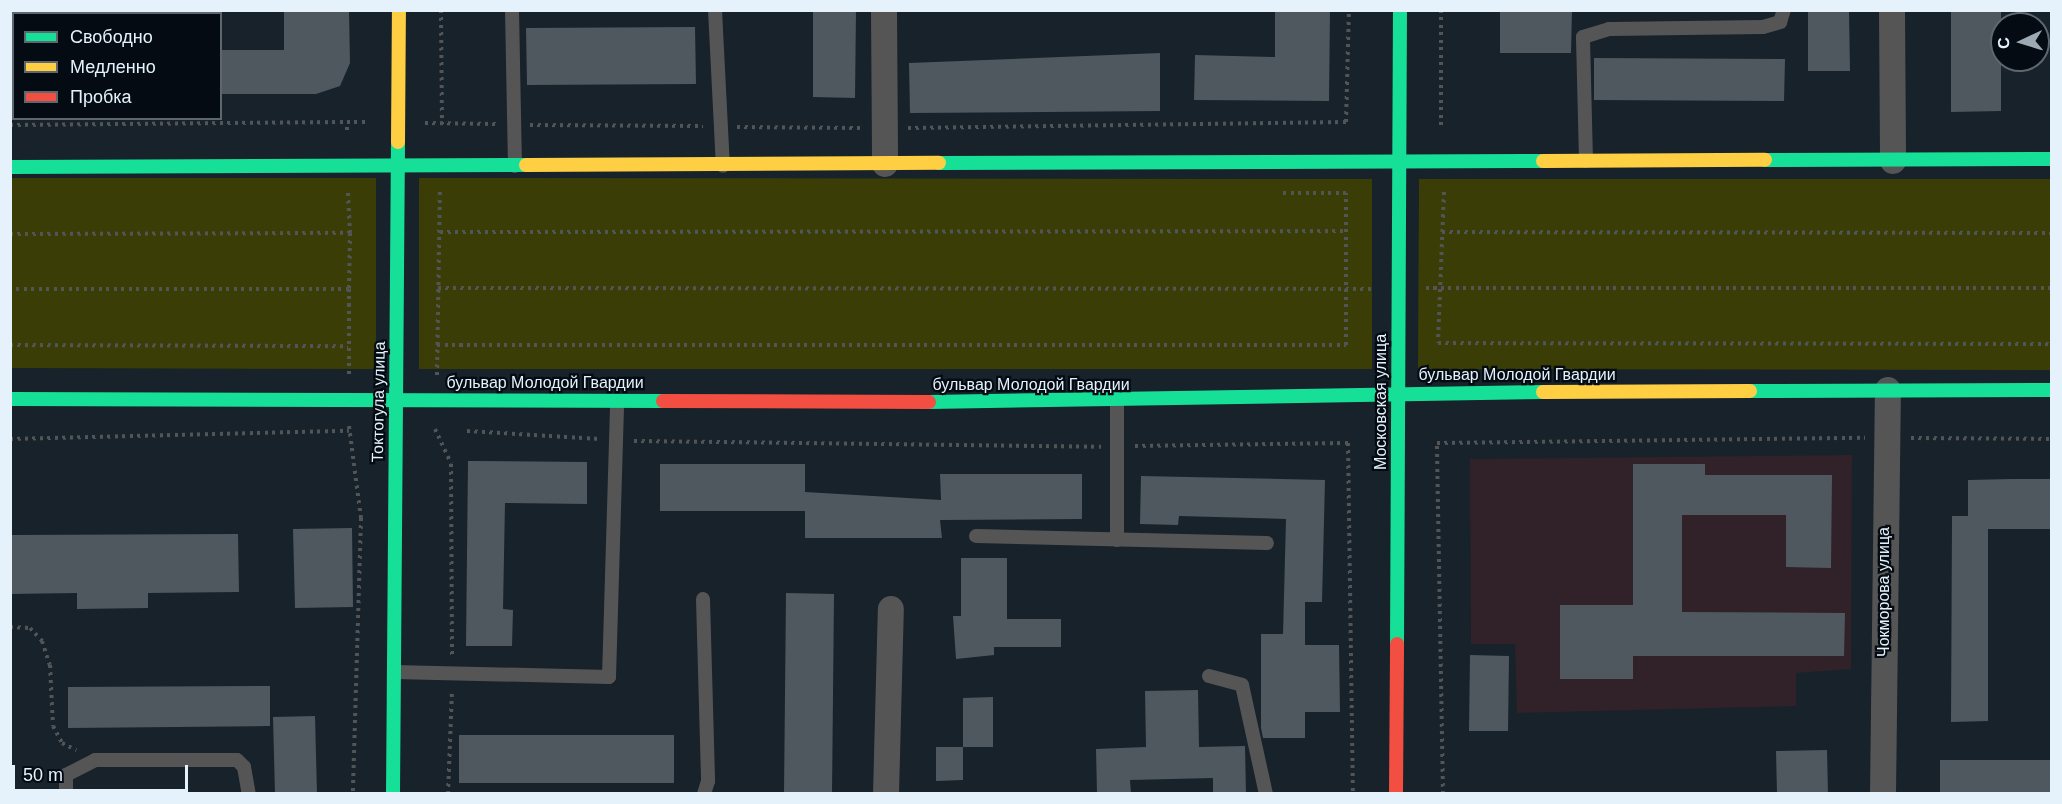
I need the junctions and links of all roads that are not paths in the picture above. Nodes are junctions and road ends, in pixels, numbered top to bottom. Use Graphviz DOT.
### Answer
graph roads {
  1 [pos="399,10"];
  2 [pos="512,10"];
  3 [pos="716,10"];
  4 [pos="884,10"];
  5 [pos="1400,10"];
  6 [pos="1784,10"];
  7 [pos="1892,10"];
  8 [pos="1398,159"];
  9 [pos="2052,159"];
  10 [pos="1586,161"];
  11 [pos="1893,161"];
  12 [pos="885,164"];
  13 [pos="10,168"];
  14 [pos="398,168"];
  15 [pos="723,168"];
  16 [pos="515,169"];
  17 [pos="1888,390"];
  18 [pos="2052,390"];
  19 [pos="1398,392"];
  20 [pos="10,399"];
  21 [pos="396,399"];
  22 [pos="617,400"];
  23 [pos="1117,403"];
  24 [pos="976,536"];
  25 [pos="1117,540"];
  26 [pos="1267,543"];
  27 [pos="703,599"];
  28 [pos="891,609"];
  29 [pos="394,672"];
  30 [pos="1209,676"];
  31 [pos="66,794"];
  32 [pos="249,794"];
  33 [pos="393,794"];
  34 [pos="704,794"];
  35 [pos="886,794"];
  36 [pos="1266,794"];
  37 [pos="1396,794"];
  38 [pos="1883,794"];
  1 -- 14 [label="main road, Токтогула улица"];
  2 -- 16 [label="lane"];
  3 -- 15 [label="lane"];
  4 -- 12 [label="street"];
  5 -- 8 [label="main road, Московская улица"];
  6 -- 10 [label="lane"];
  7 -- 11 [label="street"];
  8 -- 10 [label="main road"];
  8 -- 12 [label="main road"];
  8 -- 19 [label="main road, Московская улица"];
  9 -- 11 [label="main road"];
  10 -- 11 [label="main road"];
  12 -- 15 [label="main road"];
  13 -- 14 [label="main road"];
  14 -- 16 [label="main road"];
  14 -- 21 [label="main road, Токтогула улица"];
  15 -- 16 [label="main road"];
  17 -- 18 [label="main road, бульвар Молодой Гвардии"];
  17 -- 19 [label="main road, бульвар Молодой Гвардии"];
  17 -- 38 [label="street, Чокморова улица"];
  19 -- 23 [label="main road, бульвар Молодой Гвардии"];
  19 -- 37 [label="main road, Московская улица"];
  20 -- 21 [label="main road, бульвар Молодой Гвардии"];
  21 -- 22 [label="main road, бульвар Молодой Гвардии"];
  21 -- 29 [label="main road, Токтогула улица"];
  22 -- 23 [label="main road, бульвар Молодой Гвардии"];
  22 -- 29 [label="lane"];
  23 -- 25 [label="lane"];
  24 -- 25 [label="lane"];
  25 -- 26 [label="lane"];
  27 -- 34 [label="lane"];
  28 -- 35 [label="street"];
  29 -- 33 [label="main road, Токтогула улица"];
  30 -- 36 [label="lane"];
  31 -- 32 [label="lane"];
}
